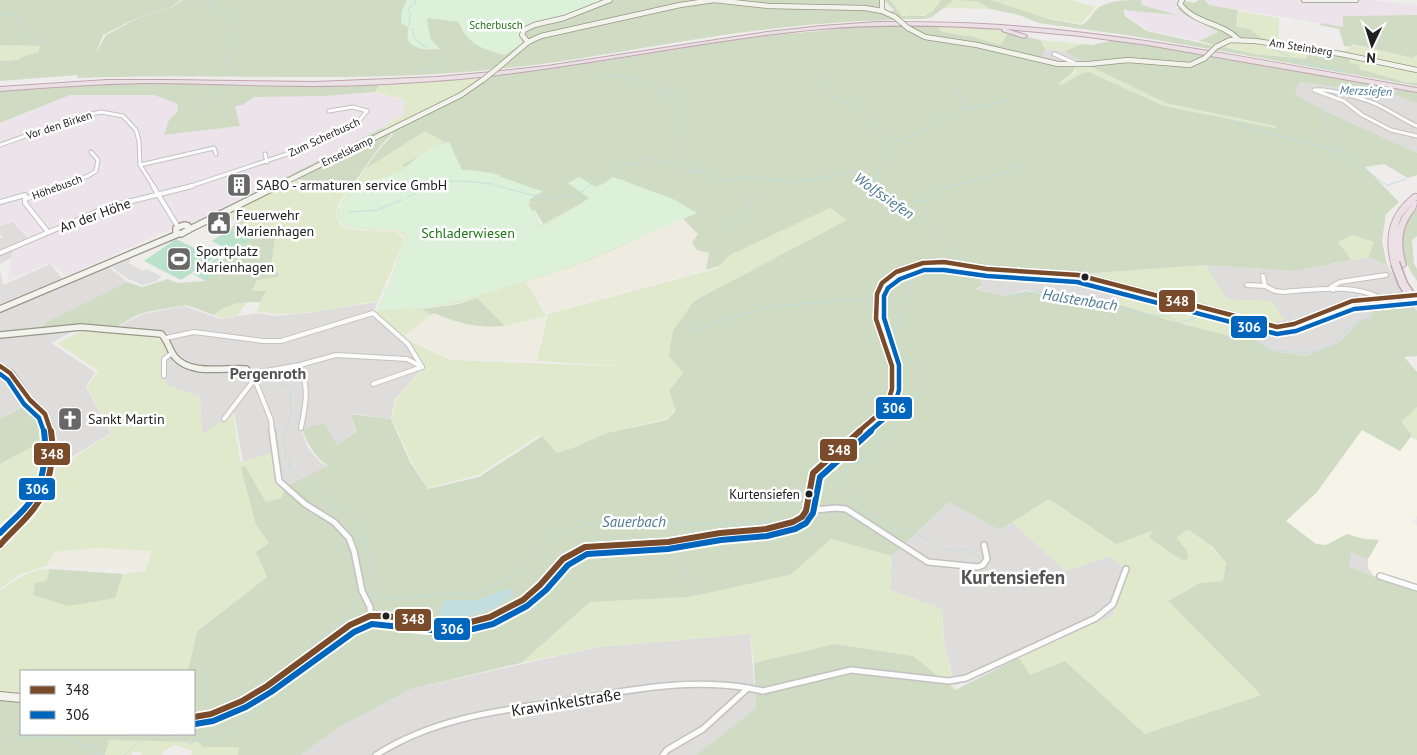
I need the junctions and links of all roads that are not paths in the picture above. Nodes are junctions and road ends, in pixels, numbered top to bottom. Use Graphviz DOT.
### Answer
graph roads {
  1 [pos="610,0"];
  2 [pos="882,0"];
  3 [pos="1182,0"];
  4 [pos="1305,0"];
  5 [pos="1356,0"];
  6 [pos="882,11"];
  7 [pos="976,25"];
  8 [pos="1024,36"];
  9 [pos="1238,39"];
  10 [pos="1108,40"];
  11 [pos="528,42"];
  12 [pos="1148,43"];
  13 [pos="1054,54"];
  14 [pos="1078,65"];
  15 [pos="1417,70"];
  16 [pos="0,87"];
  17 [pos="1417,89"];
  18 [pos="329,111"];
  19 [pos="1417,126"];
  20 [pos="1417,136"];
  21 [pos="0,145"];
  22 [pos="91,152"];
  23 [pos="216,154"];
  24 [pos="265,154"];
  25 [pos="267,162"];
  26 [pos="140,165"];
  27 [pos="158,196"];
  28 [pos="1417,196"];
  29 [pos="24,199"];
  30 [pos="0,202"];
  31 [pos="1417,203"];
  32 [pos="177,231"];
  33 [pos="48,232"];
  34 [pos="0,253"];
  35 [pos="1398,264"];
  36 [pos="1386,275"];
  37 [pos="1263,276"];
  38 [pos="1247,286"];
  39 [pos="1265,286"];
  40 [pos="1333,290"];
  41 [pos="1417,296"];
  42 [pos="1381,298"];
  43 [pos="1417,306"];
  44 [pos="0,309"];
  45 [pos="0,334"];
  46 [pos="166,338"];
  47 [pos="172,353"];
  48 [pos="0,366"];
  49 [pos="422,367"];
  50 [pos="287,368"];
  51 [pos="164,376"];
  52 [pos="255,380"];
  53 [pos="373,384"];
  54 [pos="224,418"];
  55 [pos="301,428"];
  56 [pos="806,511"];
  57 [pos="0,545"];
  58 [pos="984,545"];
  59 [pos="1126,569"];
  60 [pos="1380,576"];
  61 [pos="1417,588"];
  62 [pos="370,616"];
  63 [pos="748,688"];
  64 [pos="0,696"];
  65 [pos="20,698"];
  66 [pos="195,716"];
  67 [pos="376,755"];
  68 [pos="664,755"];
  1 -- 11 [label="main road"];
  2 -- 6 [label="main road"];
  3 -- 9 [label="main road"];
  4 -- 5 [label="main road"];
  6 -- 11 [label="main road"];
  6 -- 14 [label="main road, bridge"];
  7 -- 8 [label="highway"];
  7 -- 12 [label="highway"];
  7 -- 16 [label="highway"];
  9 -- 14 [label="main road, Am Steinberg, bridge"];
  9 -- 15 [label="main road, Am Steinberg"];
  10 -- 12 [label="highway"];
  11 -- 32 [label="main road, Enselskamp, bridge"];
  12 -- 17 [label="highway"];
  13 -- 14 [label="street"];
  16 -- 17 [label="highway"];
  18 -- 25 [label="street, Zum Scherbusch"];
  19 -- 20 [label="street"];
  21 -- 26 [label="street, Vor den Birken"];
  22 -- 29 [label="street, Höhebusch"];
  23 -- 26 [label="street"];
  24 -- 25 [label="street"];
  25 -- 27 [label="street, Zum Scherbusch"];
  26 -- 27 [label="street, Vor den Birken"];
  27 -- 32 [label="street"];
  27 -- 33 [label="street, An der Höhe"];
  28 -- 35 [label="highway"];
  29 -- 30 [label="street, Höhebusch"];
  29 -- 33 [label="street, Höhebusch"];
  31 -- 35 [label="highway"];
  32 -- 44 [label="main road, Enselskamp"];
  33 -- 34 [label="street, An der Höhe"];
  35 -- 41 [label="highway"];
  35 -- 43 [label="highway, bridge"];
  36 -- 40 [label="street"];
  37 -- 39 [label="street"];
  38 -- 39 [label="street"];
  39 -- 40 [label="street"];
  40 -- 42 [label="street"];
  41 -- 42 [label="main road"];
  42 -- 56 [label="main road"];
  45 -- 46 [label="main road"];
  46 -- 47 [label="main road"];
  46 -- 49 [label="street"];
  47 -- 51 [label="street"];
  47 -- 52 [label="main road"];
  48 -- 57 [label="main road"];
  49 -- 50 [label="street"];
  49 -- 53 [label="street"];
  50 -- 52 [label="street"];
  50 -- 55 [label="street"];
  52 -- 54 [label="street"];
  52 -- 62 [label="street"];
  56 -- 58 [label="street"];
  56 -- 62 [label="main road"];
  59 -- 63 [label="street"];
  60 -- 61 [label="street"];
  62 -- 66 [label="main road"];
  63 -- 67 [label="street, Krawinkelstraße"];
  63 -- 68 [label="street"];
  64 -- 65 [label="main road"];
}
